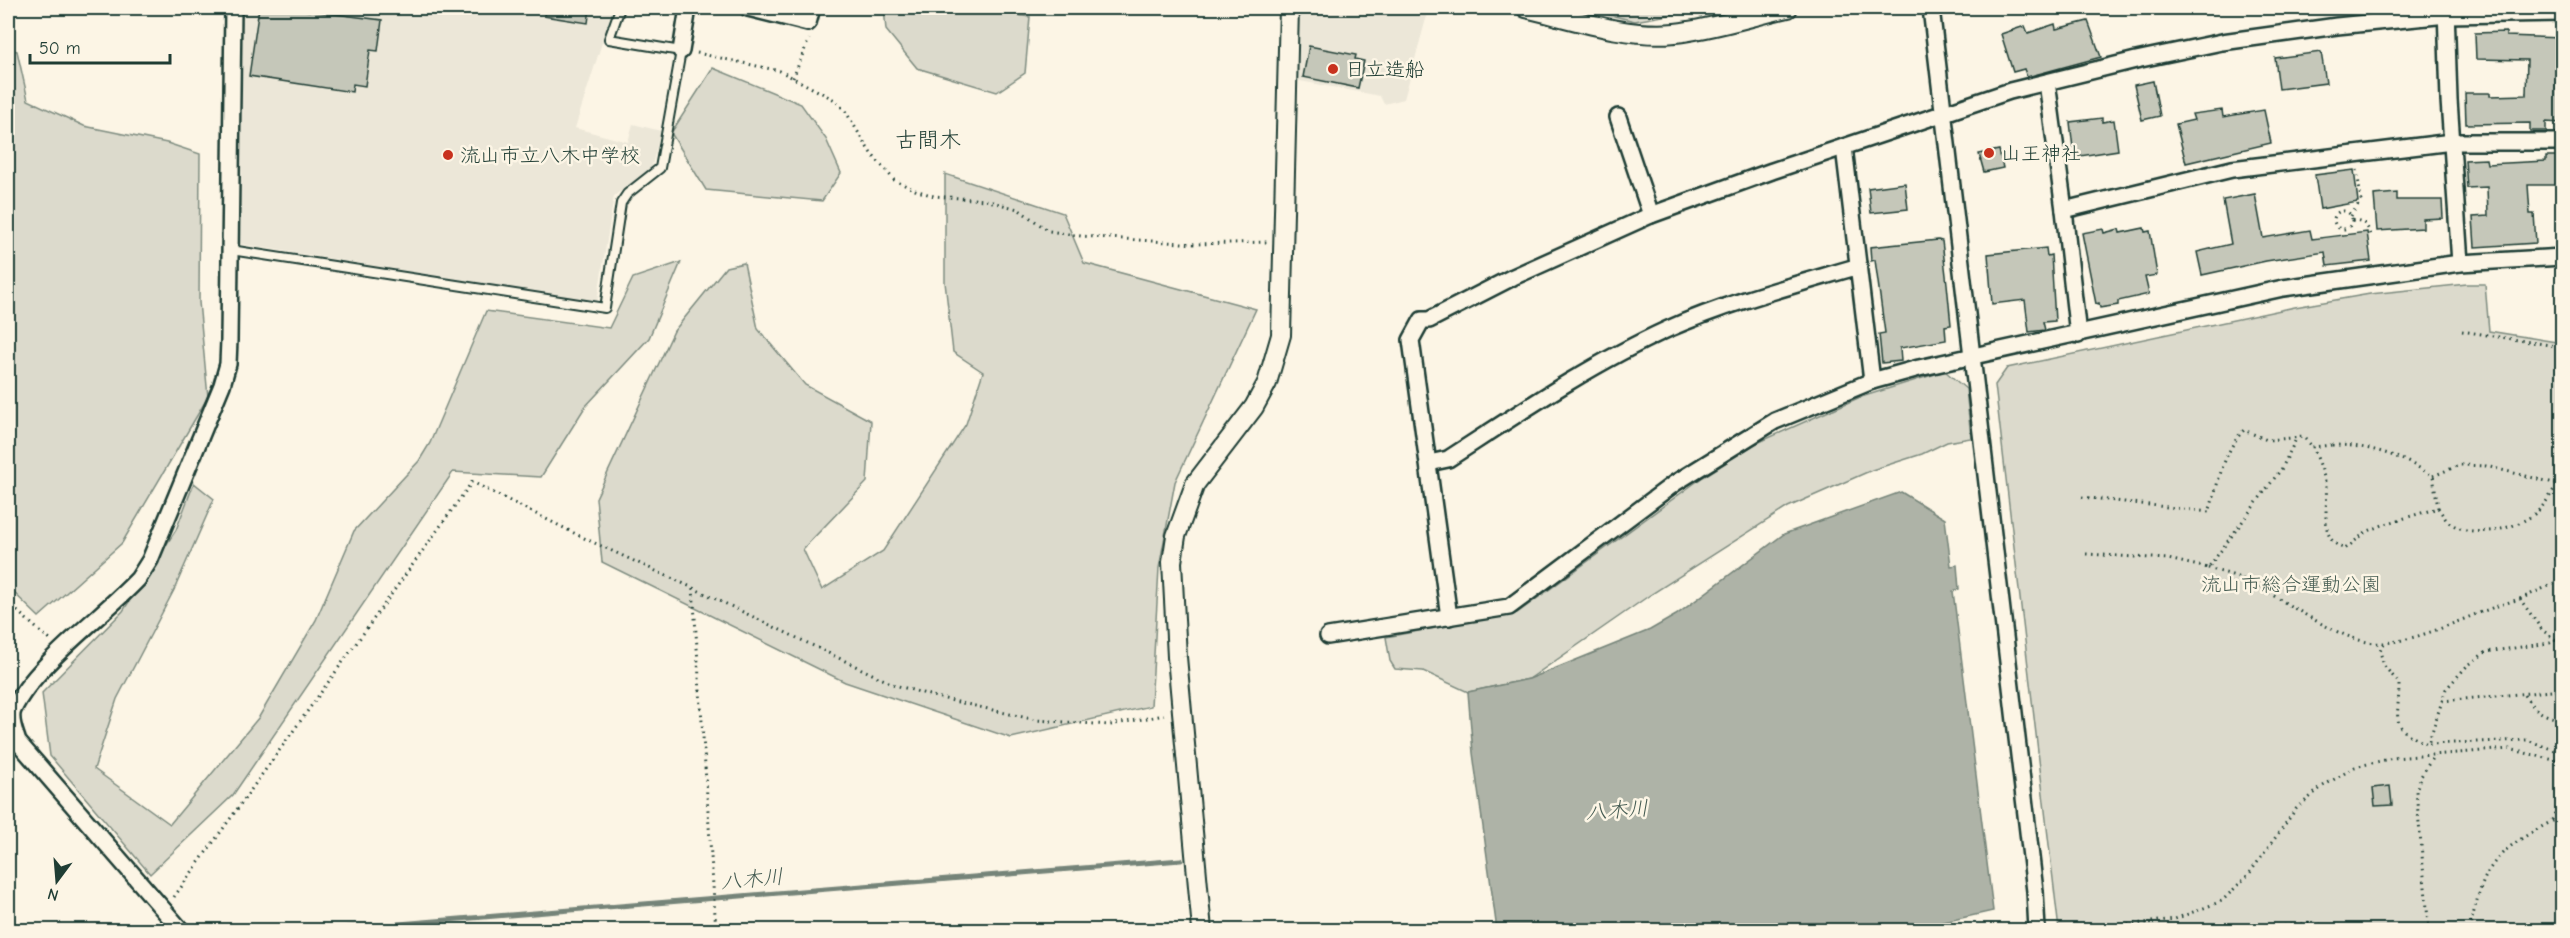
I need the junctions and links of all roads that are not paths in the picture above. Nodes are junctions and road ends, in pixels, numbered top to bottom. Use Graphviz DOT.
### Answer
graph roads {
  1 [pos="233,8"];
  2 [pos="620,8"];
  3 [pos="688,8"];
  4 [pos="748,8"];
  5 [pos="812,8"];
  6 [pos="1289,8"];
  7 [pos="1526,8"];
  8 [pos="1788,8"];
  9 [pos="1931,8"];
  10 [pos="2447,11"];
  11 [pos="2562,13"];
  12 [pos="681,51"];
  13 [pos="2047,82"];
  14 [pos="1943,114"];
  15 [pos="1618,117"];
  16 [pos="2452,142"];
  17 [pos="2562,142"];
  18 [pos="1844,147"];
  19 [pos="2064,210"];
  20 [pos="1651,215"];
  21 [pos="231,250"];
  22 [pos="2562,257"];
  23 [pos="2460,263"];
  24 [pos="1859,266"];
  25 [pos="2078,335"];
  26 [pos="1971,358"];
  27 [pos="1872,381"];
  28 [pos="1429,463"];
  29 [pos="1449,617"];
  30 [pos="1328,636"];
  31 [pos="10,712"];
  32 [pos="181,930"];
  33 [pos="1202,930"];
  34 [pos="2037,930"];
  1 -- 21 [label="street"];
  2 -- 12 [label="lane"];
  3 -- 12 [label="street"];
  4 -- 5 [label="street"];
  6 -- 33 [label="street"];
  7 -- 8 [label="street"];
  9 -- 14 [label="street"];
  10 -- 11 [label="street"];
  10 -- 13 [label="street"];
  10 -- 16 [label="street"];
  12 -- 21 [label="lane"];
  13 -- 14 [label="street"];
  13 -- 19 [label="street"];
  14 -- 18 [label="street"];
  14 -- 26 [label="street"];
  15 -- 20 [label="street"];
  16 -- 17 [label="street"];
  16 -- 19 [label="street"];
  16 -- 23 [label="street"];
  18 -- 20 [label="street"];
  18 -- 24 [label="street"];
  19 -- 25 [label="street"];
  20 -- 28 [label="street"];
  21 -- 31 [label="street"];
  22 -- 23 [label="street"];
  23 -- 25 [label="street"];
  24 -- 27 [label="street"];
  24 -- 28 [label="street"];
  25 -- 26 [label="street"];
  26 -- 27 [label="street"];
  26 -- 34 [label="street"];
  27 -- 29 [label="street"];
  28 -- 29 [label="street"];
  29 -- 30 [label="street"];
  31 -- 32 [label="street"];
}
